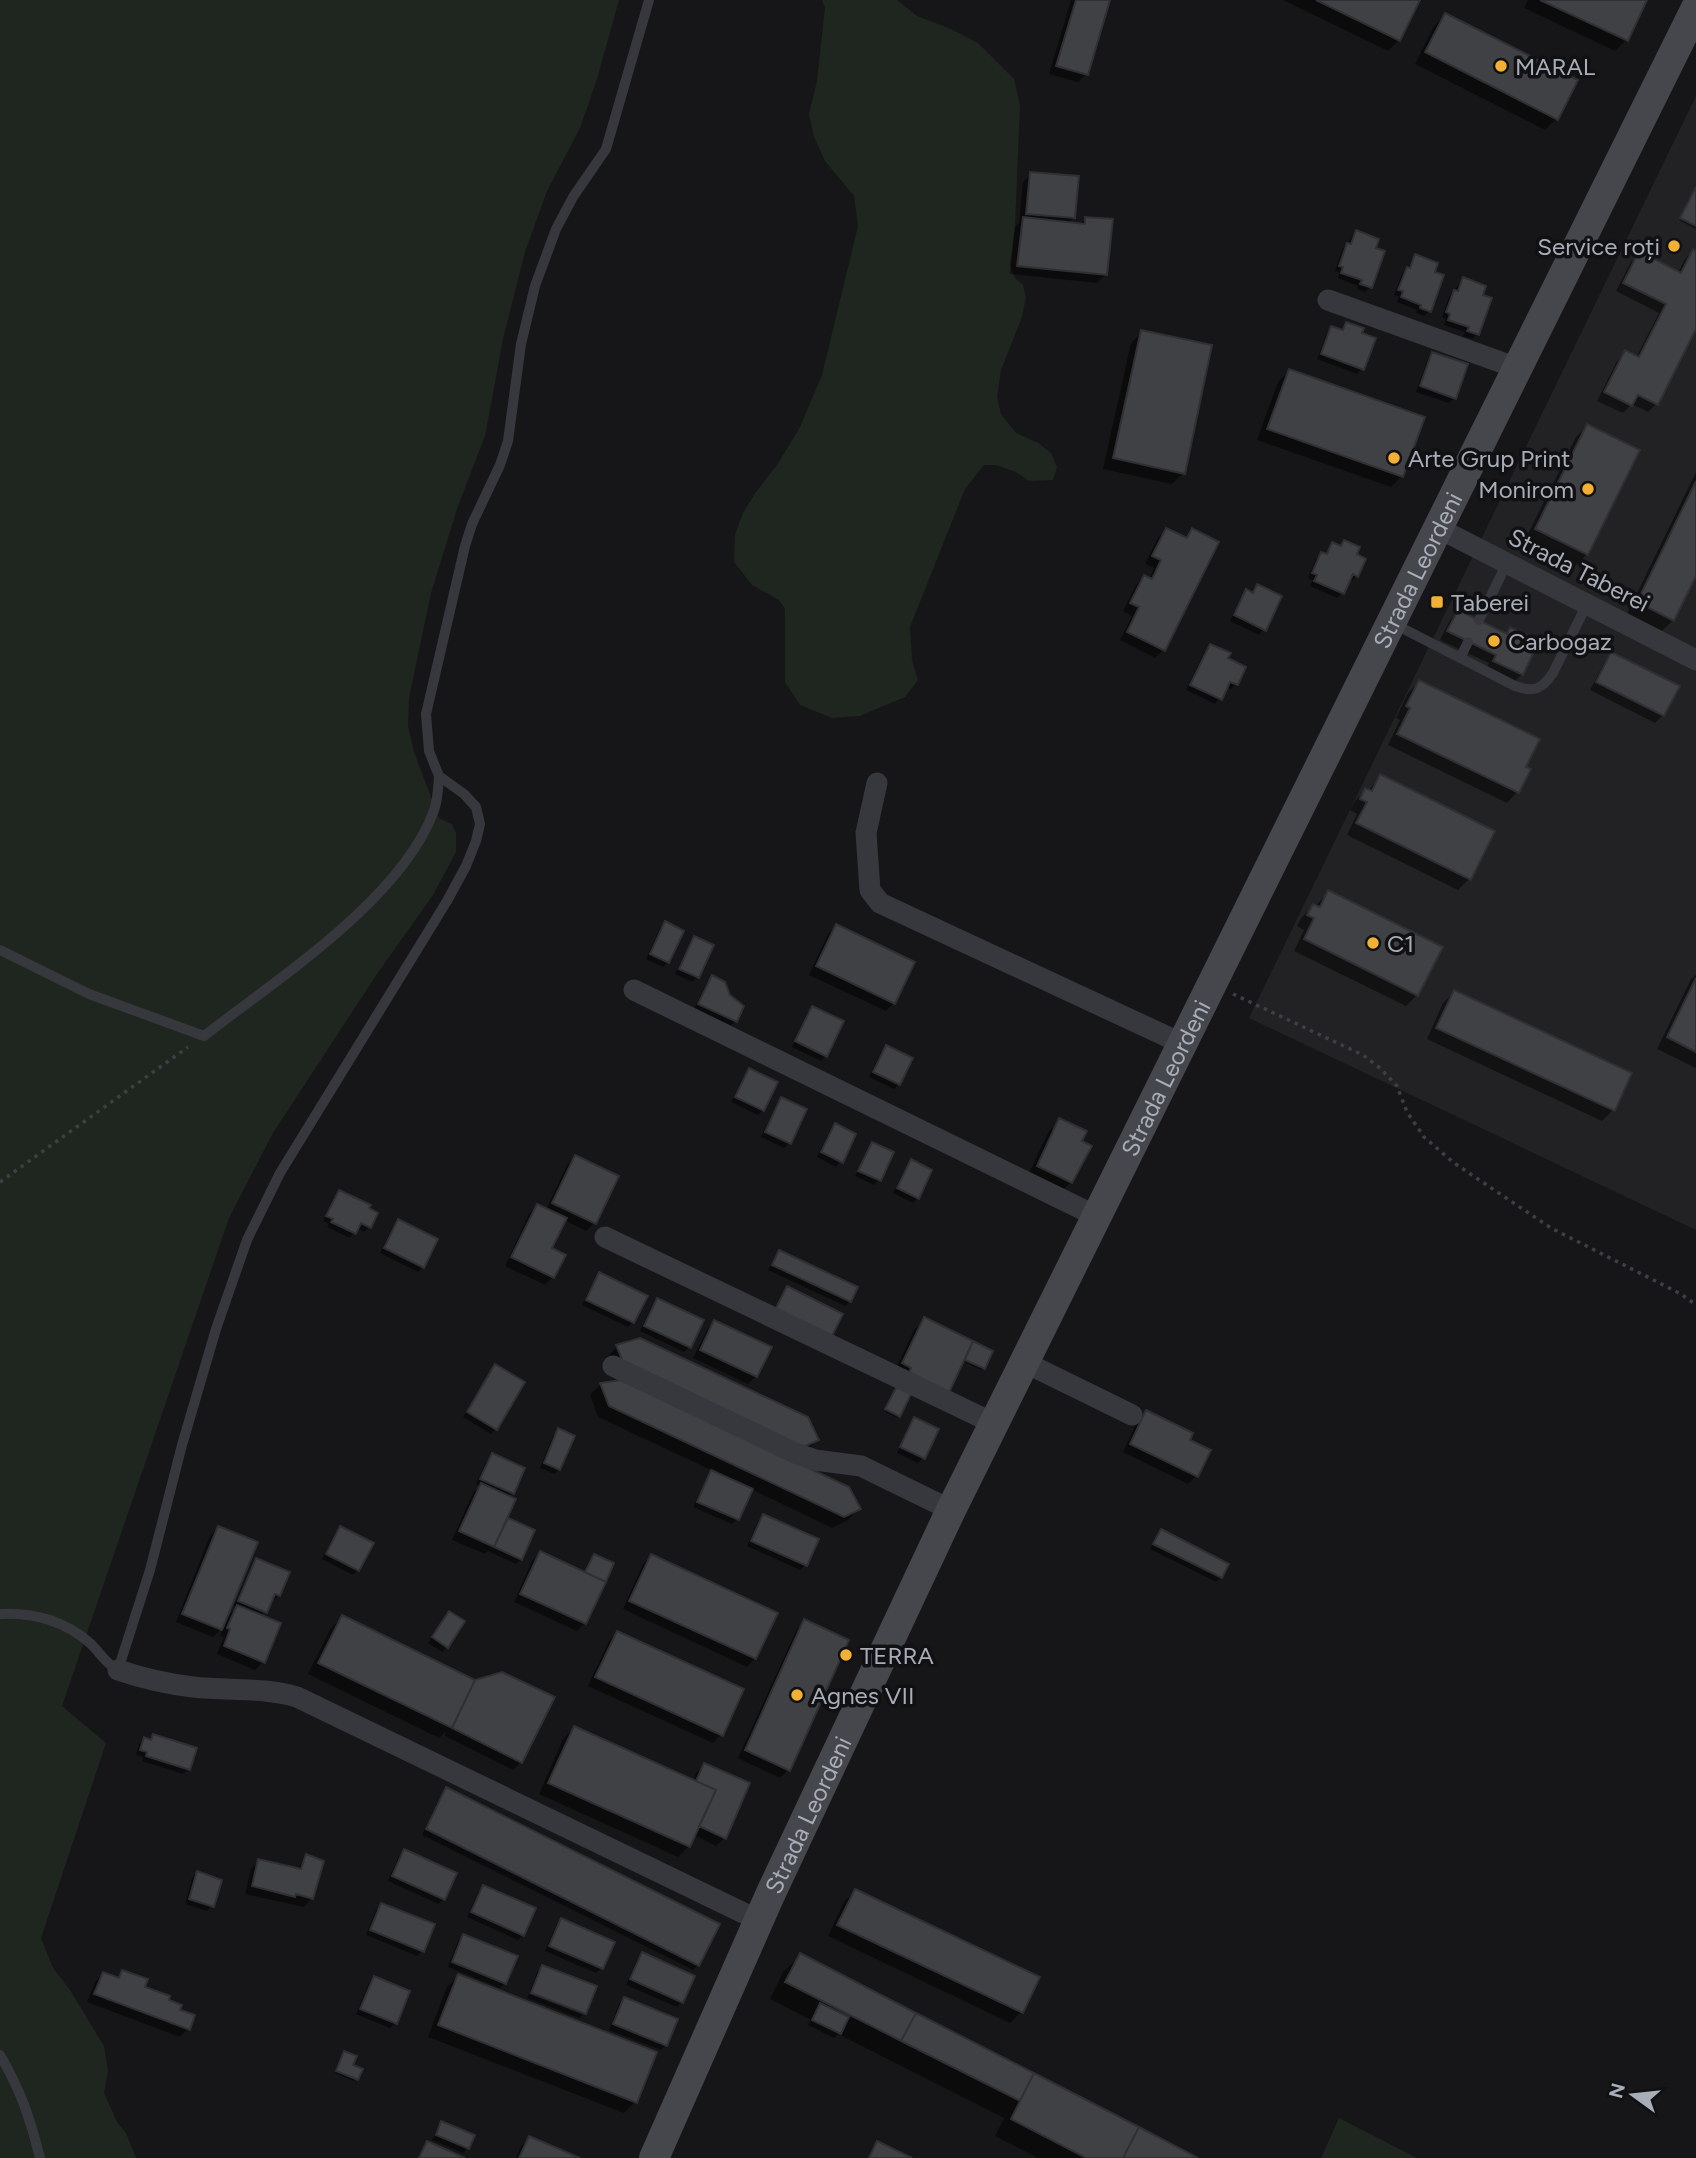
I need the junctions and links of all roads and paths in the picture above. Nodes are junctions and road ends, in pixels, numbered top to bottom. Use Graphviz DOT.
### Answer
graph roads {
  1 [pos="649,0"];
  2 [pos="1696,8"];
  3 [pos="1328,300"];
  4 [pos="1517,368"];
  5 [pos="1438,528"];
  6 [pos="1507,563"];
  7 [pos="1587,604"];
  8 [pos="1479,620"];
  9 [pos="1391,623"];
  10 [pos="1468,642"];
  11 [pos="1460,658"];
  12 [pos="1696,660"];
  13 [pos="439,776"];
  14 [pos="877,783"];
  15 [pos="0,950"];
  16 [pos="1212,984"];
  17 [pos="634,990"];
  18 [pos="204,1036"];
  19 [pos="1183,1044"];
  20 [pos="0,1182"];
  21 [pos="1096,1216"];
  22 [pos="605,1237"];
  23 [pos="1696,1305"];
  24 [pos="1024,1362"];
  25 [pos="613,1366"];
  26 [pos="1132,1415"];
  27 [pos="993,1423"];
  28 [pos="951,1510"];
  29 [pos="0,1614"];
  30 [pos="118,1670"];
  31 [pos="758,1920"];
  32 [pos="0,2055"];
  33 [pos="40,2158"];
  34 [pos="654,2158"];
  1 -- 13 [label="lane"];
  2 -- 4 [label="main road, Strada Leordeni"];
  3 -- 4 [label="street"];
  4 -- 5 [label="main road, Strada Leordeni"];
  5 -- 6 [label="street, Strada Taberei"];
  5 -- 9 [label="main road, Strada Leordeni"];
  6 -- 7 [label="street, Strada Taberei"];
  6 -- 8 [label="lane"];
  7 -- 11 [label="lane"];
  7 -- 12 [label="street, Strada Taberei"];
  9 -- 11 [label="lane"];
  9 -- 16 [label="main road, Strada Leordeni"];
  10 -- 11 [label="lane"];
  13 -- 18 [label="lane"];
  13 -- 30 [label="lane"];
  14 -- 19 [label="street"];
  15 -- 18 [label="lane"];
  16 -- 19 [label="main road, Strada Leordeni"];
  16 -- 23 [label="path"];
  17 -- 21 [label="street"];
  18 -- 20 [label="path"];
  19 -- 21 [label="main road, Strada Leordeni"];
  21 -- 24 [label="main road, Strada Leordeni"];
  22 -- 27 [label="street"];
  24 -- 26 [label="street"];
  24 -- 27 [label="main road, Strada Leordeni"];
  25 -- 28 [label="street"];
  27 -- 28 [label="main road, Strada Leordeni"];
  28 -- 31 [label="main road, Strada Leordeni"];
  29 -- 30 [label="lane"];
  30 -- 31 [label="street"];
  31 -- 34 [label="main road, Strada Leordeni"];
  32 -- 33 [label="lane"];
}
